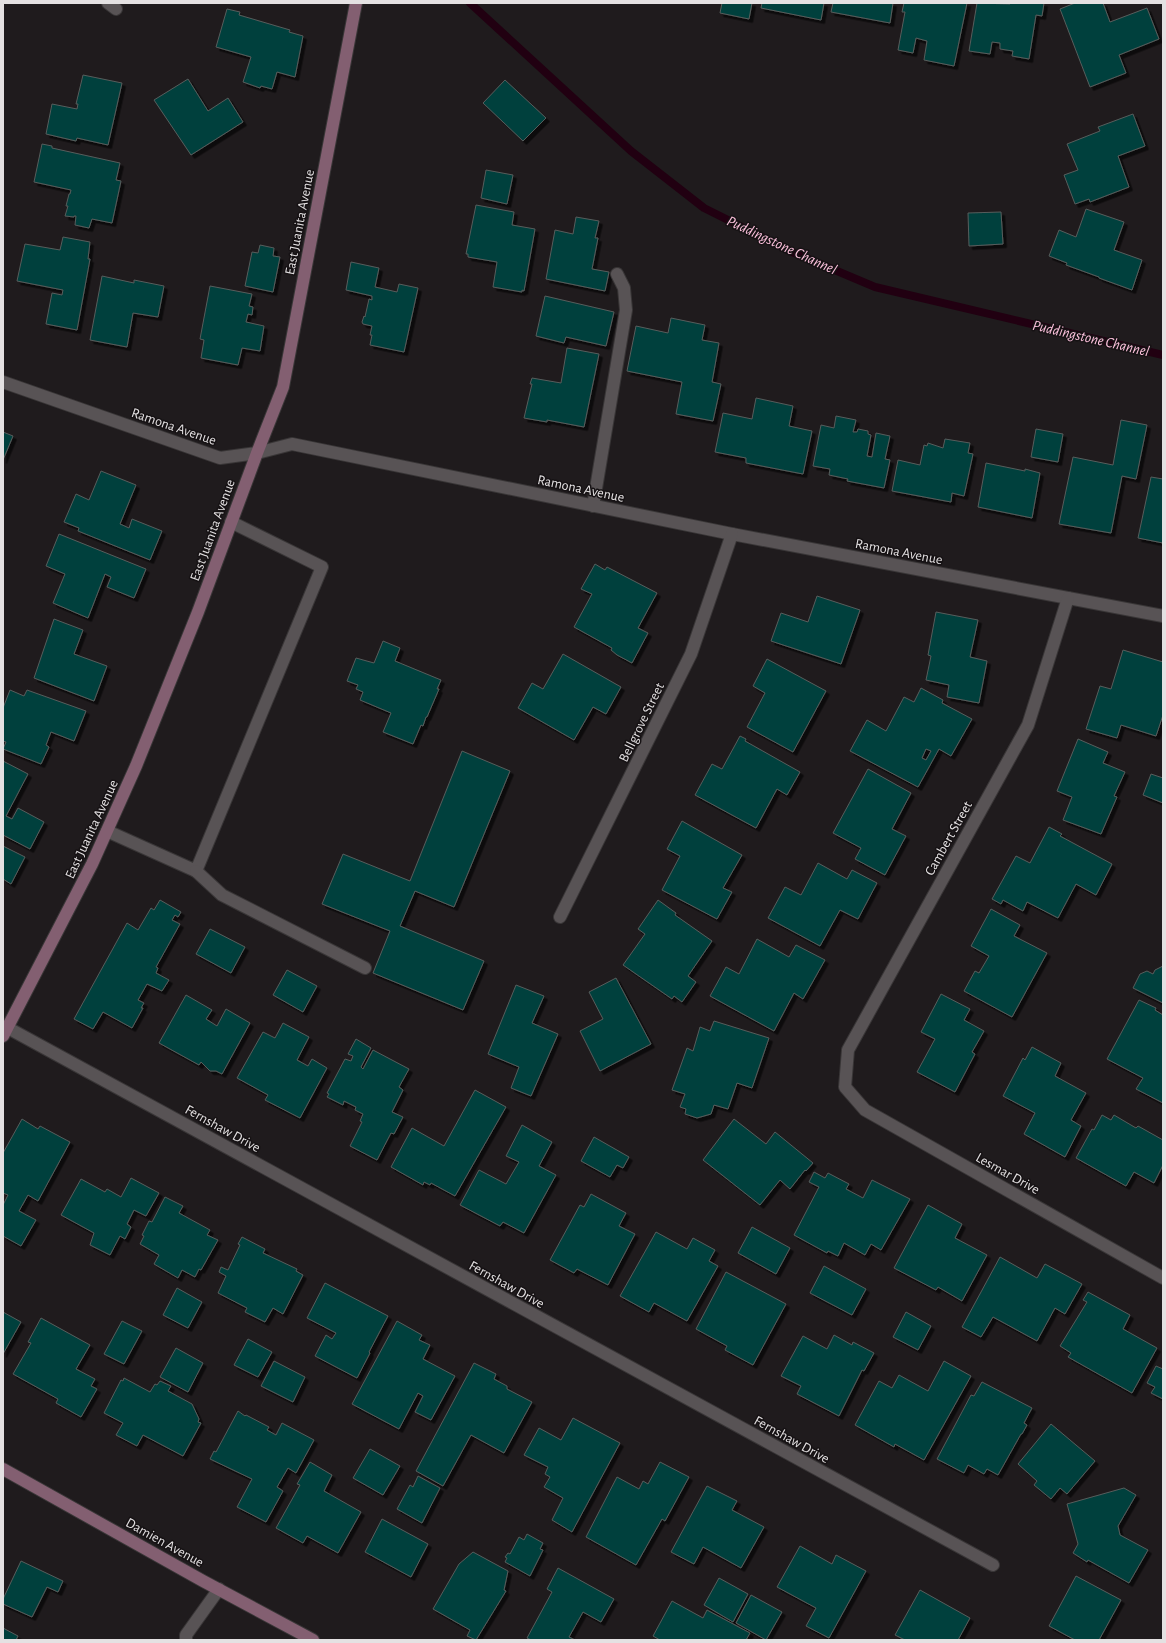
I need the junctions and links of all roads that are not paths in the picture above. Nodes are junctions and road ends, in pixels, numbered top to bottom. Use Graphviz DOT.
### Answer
graph roads {
  1 [pos="356,3"];
  2 [pos="617,274"];
  3 [pos="3,382"];
  4 [pos="257,453"];
  5 [pos="593,506"];
  6 [pos="231,522"];
  7 [pos="732,534"];
  8 [pos="1068,598"];
  9 [pos="1163,616"];
  10 [pos="106,831"];
  11 [pos="196,871"];
  12 [pos="560,918"];
  13 [pos="365,968"];
  14 [pos="5,1032"];
  15 [pos="844,1087"];
  16 [pos="1163,1278"];
  17 [pos="3,1469"];
  18 [pos="993,1565"];
  19 [pos="219,1589"];
  20 [pos="186,1640"];
  21 [pos="313,1640"];
  1 -- 4 [label="street, East Juanita Avenue"];
  2 -- 5 [label="street"];
  3 -- 4 [label="street, Ramona Avenue"];
  4 -- 5 [label="street, Ramona Avenue"];
  4 -- 6 [label="street, East Juanita Avenue"];
  5 -- 7 [label="street, Ramona Avenue"];
  6 -- 10 [label="street, East Juanita Avenue"];
  6 -- 11 [label="street"];
  7 -- 8 [label="street, Ramona Avenue"];
  7 -- 12 [label="street, Bellgrove Street"];
  8 -- 9 [label="street, Ramona Avenue"];
  8 -- 15 [label="street, Cambert Street"];
  10 -- 11 [label="street"];
  10 -- 14 [label="street, East Juanita Avenue"];
  11 -- 13 [label="street"];
  14 -- 18 [label="street, Fernshaw Drive"];
  15 -- 16 [label="street, Lesmar Drive"];
  17 -- 19 [label="street, Damien Avenue"];
  19 -- 20 [label="street"];
  19 -- 21 [label="street, Damien Avenue"];
}
